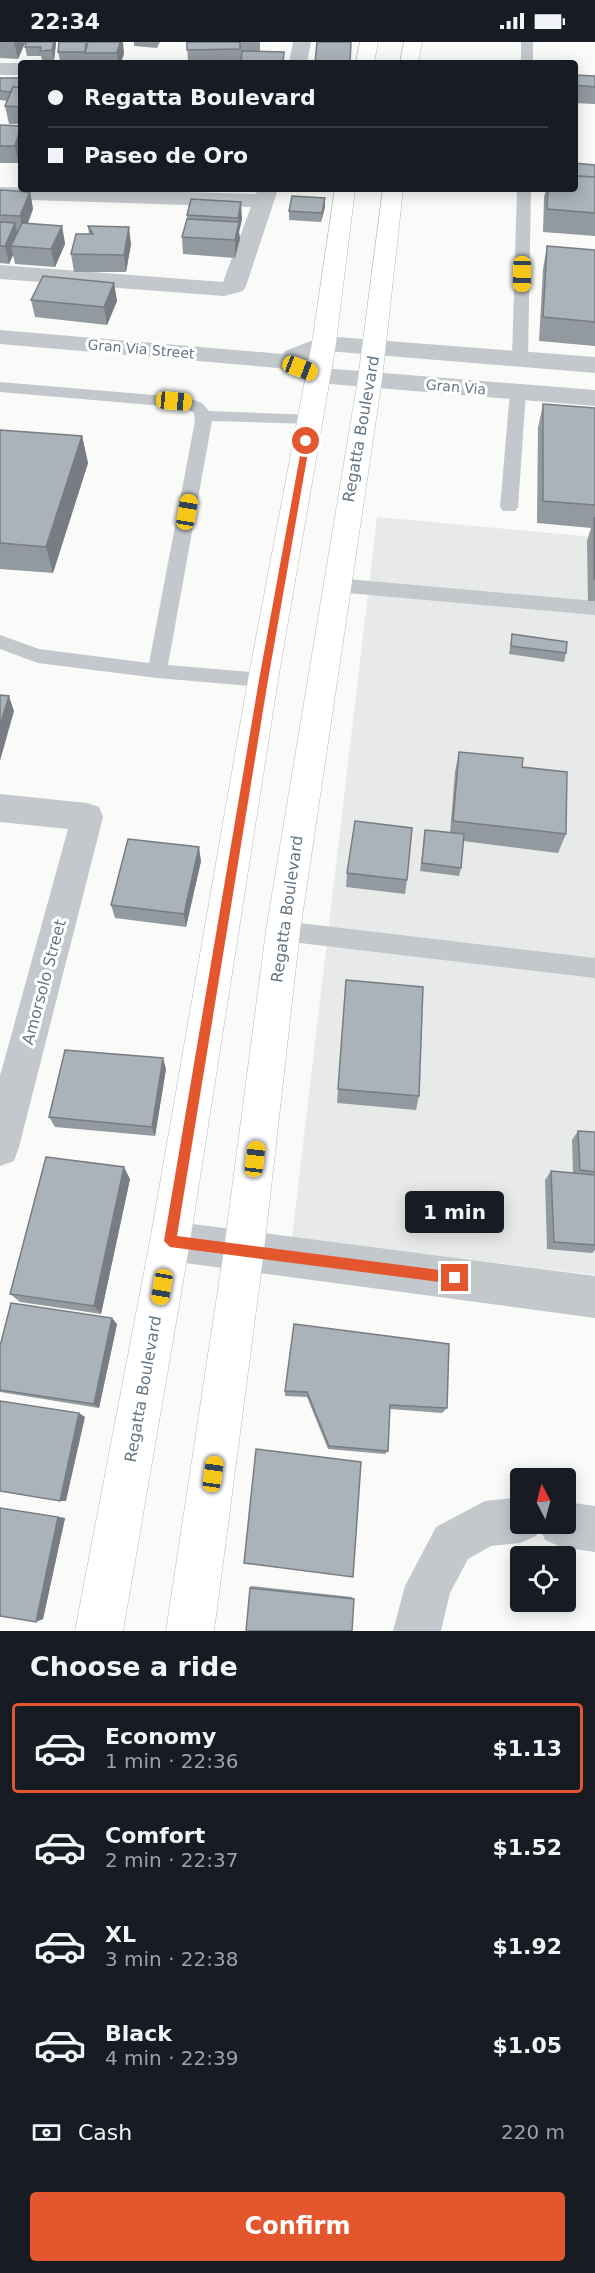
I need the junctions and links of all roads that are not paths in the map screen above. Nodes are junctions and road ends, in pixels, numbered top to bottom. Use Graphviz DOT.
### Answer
graph roads {
  1 [pos="302,42"];
  2 [pos="369,42"];
  3 [pos="412,42"];
  4 [pos="527,42"];
  5 [pos="299,60"];
  6 [pos="366,60"];
  7 [pos="410,60"];
  8 [pos="526,60"];
  9 [pos="0,69"];
  10 [pos="18,69"];
  11 [pos="345,192"];
  12 [pos="393,192"];
  13 [pos="524,192"];
  14 [pos="0,193"];
  15 [pos="267,195"];
  16 [pos="0,272"];
  17 [pos="0,337"];
  18 [pos="321,359"];
  19 [pos="520,359"];
  20 [pos="372,363"];
  21 [pos="595,365"];
  22 [pos="0,387"];
  23 [pos="518,392"];
  24 [pos="595,398"];
  25 [pos="205,416"];
  26 [pos="310,419"];
  27 [pos="509,507"];
  28 [pos="336,585"];
  29 [pos="595,608"];
  30 [pos="0,642"];
  31 [pos="157,672"];
  32 [pos="263,680"];
  33 [pos="0,808"];
  34 [pos="283,931"];
  35 [pos="595,969"];
  36 [pos="0,1147"];
  37 [pos="170,1241"];
  38 [pos="244,1250"];
  39 [pos="595,1297"];
  40 [pos="510,1522"];
  41 [pos="576,1526"];
  42 [pos="595,1529"];
  43 [pos="99,1631"];
  44 [pos="190,1631"];
  45 [pos="417,1631"];
  1 -- 5 [label="street"];
  2 -- 6 [label="street"];
  3 -- 7 [label="street"];
  4 -- 8 [label="lane"];
  9 -- 10 [label="street"];
  11 -- 18 [label="street, Regatta Boulevard"];
  12 -- 20 [label="street, Regatta Boulevard"];
  13 -- 19 [label="lane"];
  14 -- 15 [label="street"];
  15 -- 16 [label="street"];
  17 -- 18 [label="street, Gran Via Street"];
  18 -- 20 [label="street, Gran Via"];
  18 -- 26 [label="street, Regatta Boulevard"];
  19 -- 20 [label="street, Gran Via"];
  19 -- 21 [label="street, Gran Via"];
  20 -- 23 [label="street, Gran Via"];
  20 -- 28 [label="street, Regatta Boulevard"];
  22 -- 25 [label="lane"];
  23 -- 24 [label="street, Gran Via"];
  23 -- 27 [label="lane"];
  25 -- 26 [label="lane"];
  25 -- 31 [label="lane"];
  26 -- 32 [label="street, Regatta Boulevard"];
  28 -- 29 [label="lane"];
  28 -- 34 [label="street, Regatta Boulevard"];
  30 -- 31 [label="lane"];
  31 -- 32 [label="lane"];
  32 -- 37 [label="street, Regatta Boulevard"];
  33 -- 36 [label="street, Amorsolo Street"];
  34 -- 35 [label="lane"];
  34 -- 38 [label="street, Regatta Boulevard"];
  37 -- 38 [label="street"];
  37 -- 43 [label="street, Regatta Boulevard"];
  38 -- 39 [label="street"];
  38 -- 44 [label="street, Regatta Boulevard"];
  40 -- 45 [label="street"];
  41 -- 42 [label="street"];
}
